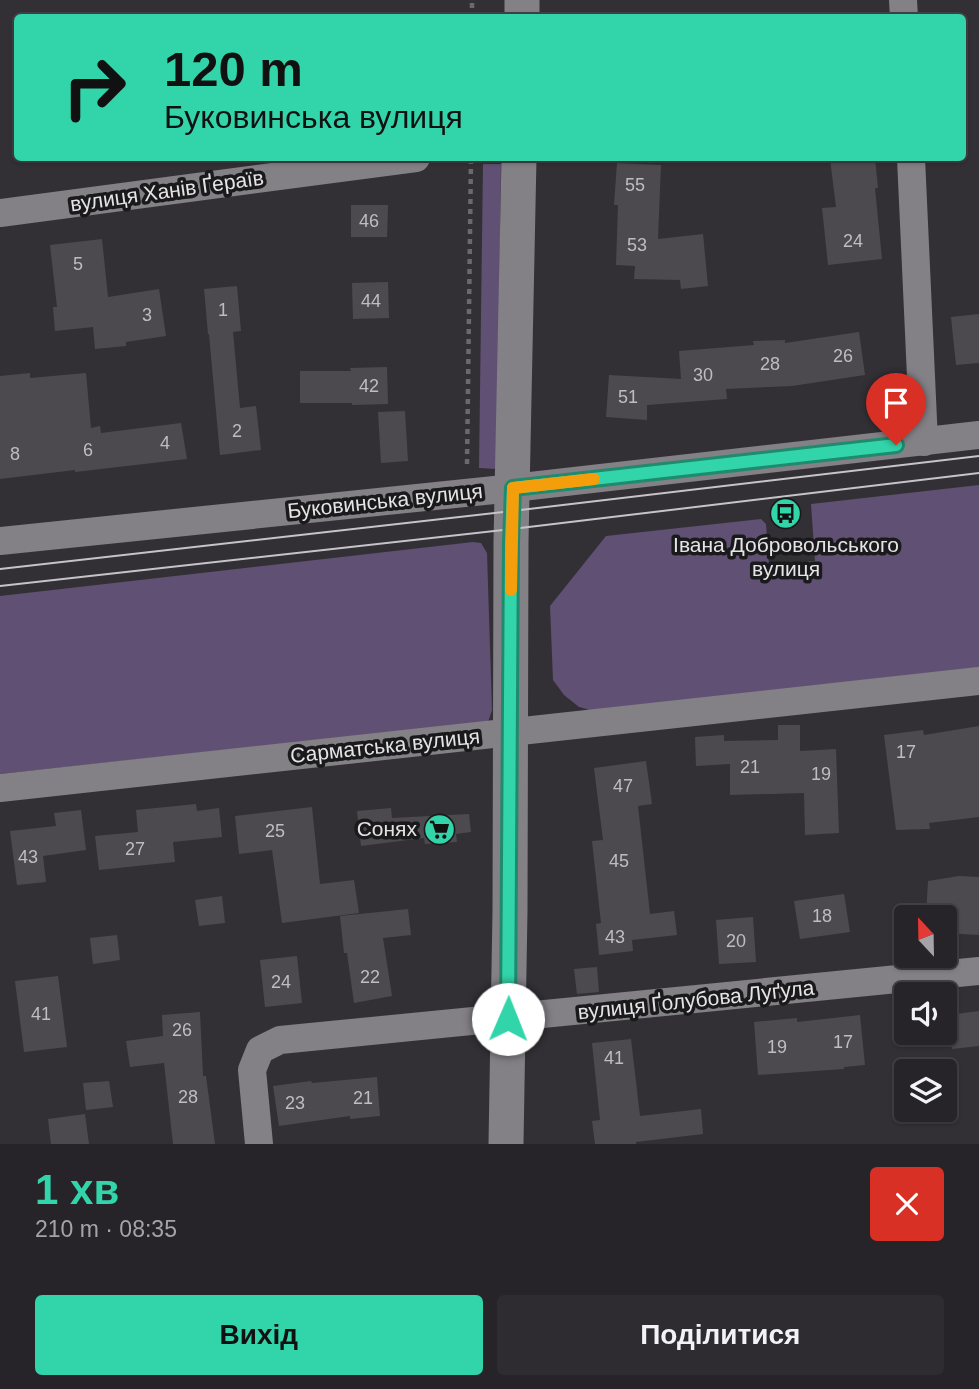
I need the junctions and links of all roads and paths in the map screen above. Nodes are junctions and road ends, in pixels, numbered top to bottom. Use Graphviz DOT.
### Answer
graph roads {
  1 [pos="393,161"];
  2 [pos="471,161"];
  3 [pos="519,161"];
  4 [pos="911,161"];
  5 [pos="0,213"];
  6 [pos="979,435"];
  7 [pos="924,442"];
  8 [pos="513,488"];
  9 [pos="467,493"];
  10 [pos="0,541"];
  11 [pos="979,681"];
  12 [pos="510,732"];
  13 [pos="0,788"];
  14 [pos="979,971"];
  15 [pos="508,1019"];
  16 [pos="260,1144"];
  17 [pos="506,1144"];
  1 -- 5 [label="street, вулиця Ханів Ґераїв"];
  2 -- 9 [label="path"];
  3 -- 8 [label="street"];
  4 -- 7 [label="street"];
  6 -- 7 [label="street, Буковинська вулиця"];
  7 -- 8 [label="street, Буковинська вулиця"];
  8 -- 9 [label="street, Буковинська вулиця"];
  8 -- 12 [label="street"];
  9 -- 10 [label="street, Буковинська вулиця"];
  11 -- 12 [label="street, Сарматська вулиця"];
  12 -- 13 [label="street, Сарматська вулиця"];
  12 -- 15 [label="street"];
  14 -- 15 [label="street, вулиця Ґолубова Луґула"];
  15 -- 16 [label="street, вулиця Ґолубова Луґула"];
  15 -- 17 [label="street"];
}
